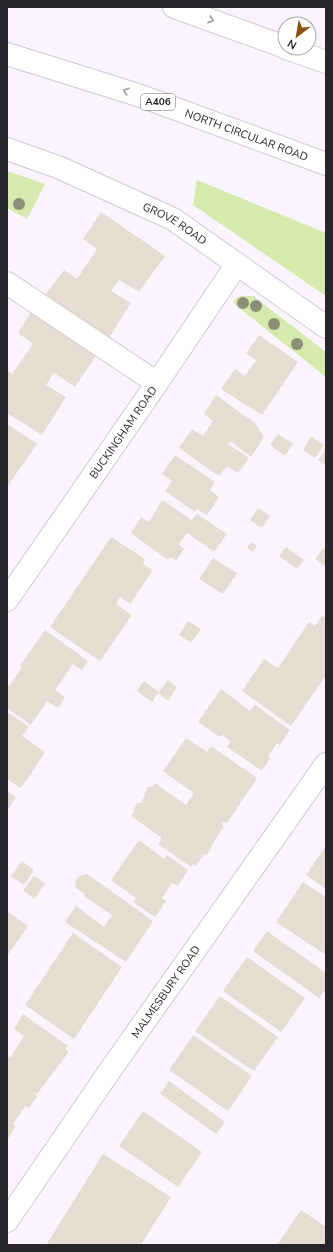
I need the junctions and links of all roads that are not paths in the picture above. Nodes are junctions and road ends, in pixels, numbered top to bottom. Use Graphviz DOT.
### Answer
graph roads {
  1 [pos="174,7"];
  2 [pos="277,45"];
  3 [pos="7,54"];
  4 [pos="309,56"];
  5 [pos="326,62"];
  6 [pos="7,150"];
  7 [pos="320,163"];
  8 [pos="237,264"];
  9 [pos="7,283"];
  10 [pos="326,327"];
  11 [pos="157,382"];
  12 [pos="7,600"];
  13 [pos="326,764"];
  14 [pos="7,1221"];
  1 -- 2 [label="main road, one-way"];
  7 -- 3 [label="main road, NORTH CIRCULAR ROAD / A406, one-way"];
  4 -- 5 [label="main road"];
  6 -- 8 [label="main road, GROVE ROAD"];
  8 -- 10 [label="main road, GROVE ROAD"];
  8 -- 11 [label="main road, BUCKINGHAM ROAD"];
  9 -- 11 [label="main road"];
  11 -- 12 [label="main road, BUCKINGHAM ROAD"];
  13 -- 14 [label="main road, MALMESBURY ROAD"];
}
